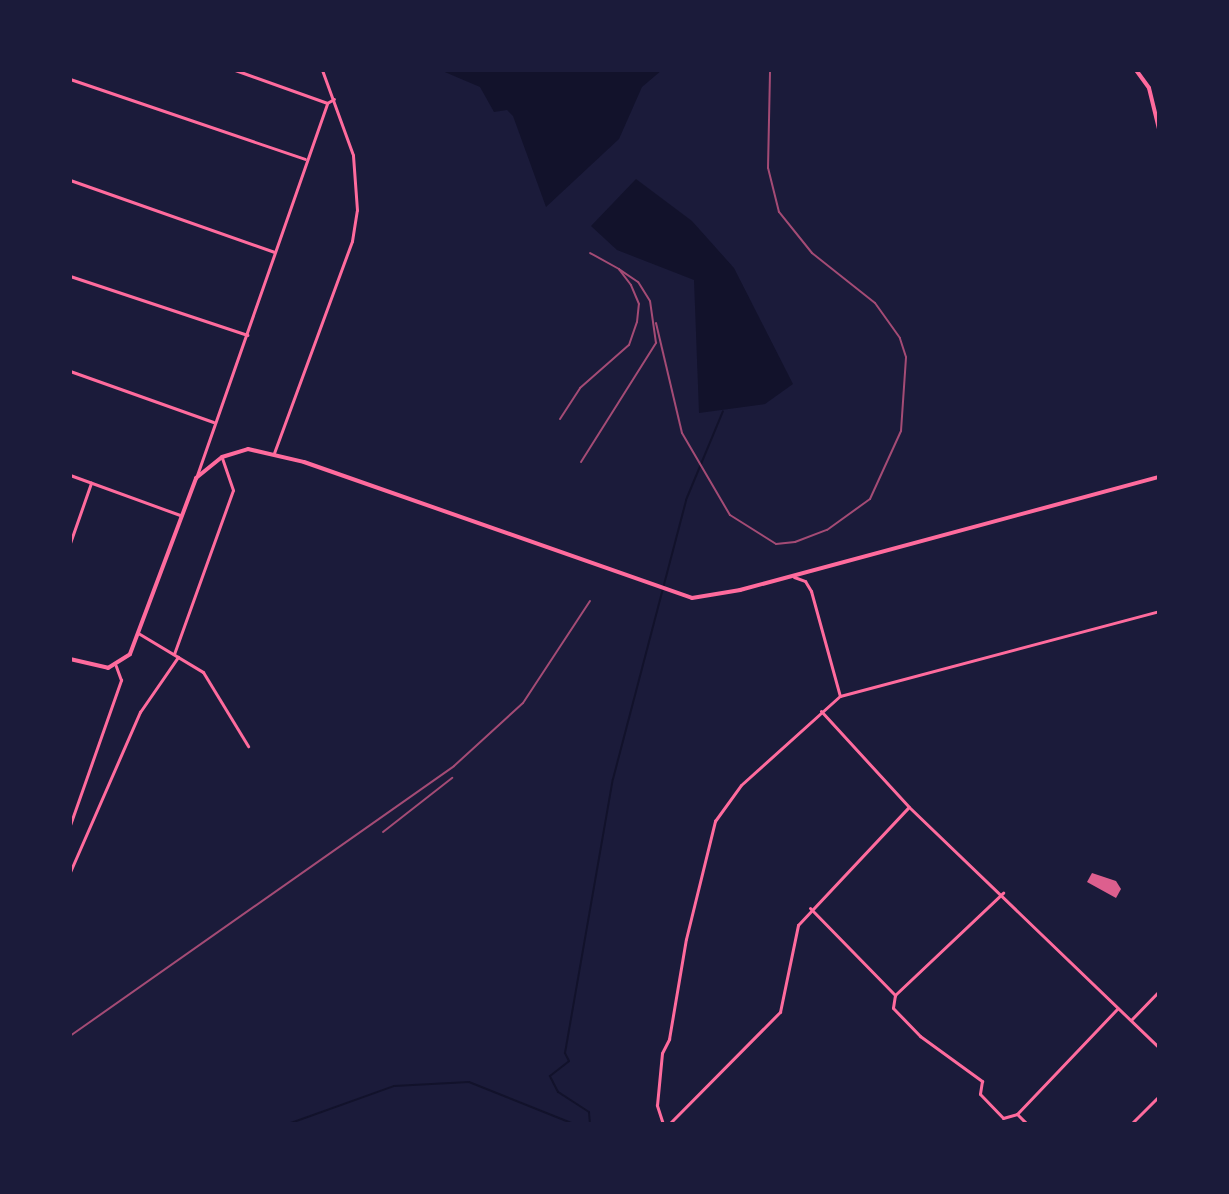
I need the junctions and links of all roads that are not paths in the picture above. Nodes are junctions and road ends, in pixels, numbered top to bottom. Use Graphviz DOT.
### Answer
graph roads {
  1 [pos="235,70"];
  2 [pos="322,70"];
  3 [pos="1136,70"];
  4 [pos="70,79"];
  5 [pos="334,99"];
  6 [pos="327,103"];
  7 [pos="1159,129"];
  8 [pos="305,159"];
  9 [pos="70,180"];
  10 [pos="276,253"];
  11 [pos="70,276"];
  12 [pos="247,335"];
  13 [pos="70,371"];
  14 [pos="214,423"];
  15 [pos="274,453"];
  16 [pos="222,457"];
  17 [pos="70,475"];
  18 [pos="1159,477"];
  19 [pos="196,478"];
  20 [pos="91,483"];
  21 [pos="180,515"];
  22 [pos="70,543"];
  23 [pos="792,576"];
  24 [pos="1159,611"];
  25 [pos="138,633"];
  26 [pos="176,655"];
  27 [pos="70,659"];
  28 [pos="116,666"];
  29 [pos="840,696"];
  30 [pos="821,711"];
  31 [pos="248,746"];
  32 [pos="909,807"];
  33 [pos="70,825"];
  34 [pos="70,872"];
  35 [pos="1003,893"];
  36 [pos="810,908"];
  37 [pos="1159,991"];
  38 [pos="895,995"];
  39 [pos="1119,1007"];
  40 [pos="1131,1020"];
  41 [pos="1159,1048"];
  42 [pos="1159,1096"];
  43 [pos="1017,1114"];
  44 [pos="663,1124"];
  45 [pos="669,1124"];
  46 [pos="1027,1124"];
  47 [pos="1131,1124"];
  1 -- 6 [label="street"];
  2 -- 5 [label="street"];
  3 -- 7 [label="street"];
  4 -- 8 [label="street"];
  5 -- 6 [label="street"];
  5 -- 15 [label="street"];
  6 -- 8 [label="street"];
  8 -- 10 [label="street"];
  9 -- 10 [label="street"];
  10 -- 12 [label="street"];
  11 -- 12 [label="street"];
  12 -- 14 [label="street"];
  13 -- 14 [label="street"];
  14 -- 19 [label="street"];
  15 -- 16 [label="street"];
  15 -- 23 [label="street"];
  16 -- 19 [label="street"];
  16 -- 26 [label="street"];
  17 -- 20 [label="street"];
  18 -- 23 [label="street"];
  19 -- 21 [label="street"];
  20 -- 21 [label="street"];
  20 -- 22 [label="street"];
  21 -- 25 [label="street"];
  23 -- 29 [label="street"];
  24 -- 29 [label="street"];
  25 -- 26 [label="street"];
  25 -- 28 [label="street"];
  26 -- 31 [label="street"];
  26 -- 34 [label="street"];
  27 -- 28 [label="street"];
  28 -- 33 [label="street"];
  29 -- 30 [label="street"];
  30 -- 32 [label="street"];
  30 -- 44 [label="street"];
  32 -- 35 [label="street"];
  32 -- 36 [label="street"];
  35 -- 38 [label="street"];
  35 -- 39 [label="street"];
  36 -- 38 [label="street"];
  36 -- 45 [label="street"];
  37 -- 40 [label="street"];
  38 -- 43 [label="street"];
  39 -- 40 [label="street"];
  39 -- 43 [label="street"];
  40 -- 41 [label="street"];
  42 -- 47 [label="street"];
  43 -- 46 [label="street"];
}
